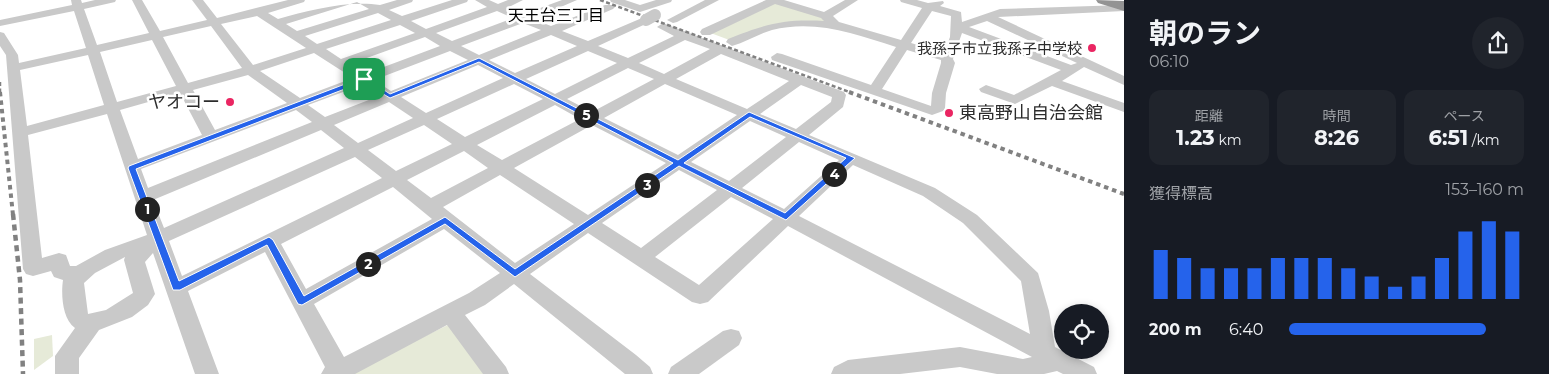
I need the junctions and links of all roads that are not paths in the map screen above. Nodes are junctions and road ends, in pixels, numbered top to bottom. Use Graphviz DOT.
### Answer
graph roads {
  1 [pos="111,0"];
  2 [pos="137,0"];
  3 [pos="197,0"];
  4 [pos="300,0"];
  5 [pos="354,0"];
  6 [pos="361,0"];
  7 [pos="408,0"];
  8 [pos="464,0"];
  9 [pos="480,0"];
  10 [pos="518,0"];
  11 [pos="572,0"];
  12 [pos="591,0"];
  13 [pos="667,0"];
  14 [pos="692,0"];
  15 [pos="714,0"];
  16 [pos="774,0"];
  17 [pos="854,0"];
  18 [pos="905,0"];
  19 [pos="947,0"];
  20 [pos="1011,0"];
  21 [pos="1104,0"];
  22 [pos="77,3"];
  23 [pos="277,3"];
  24 [pos="612,3"];
  25 [pos="930,6"];
  26 [pos="497,7"];
  27 [pos="1124,7"];
  28 [pos="379,9"];
  29 [pos="1056,10"];
  30 [pos="259,12"];
  31 [pos="628,14"];
  32 [pos="825,16"];
  33 [pos="987,16"];
  34 [pos="524,18"];
  35 [pos="402,21"];
  36 [pos="655,21"];
  37 [pos="0,22"];
  38 [pos="214,22"];
  39 [pos="277,23"];
  40 [pos="840,25"];
  41 [pos="552,30"];
  42 [pos="706,32"];
  43 [pos="426,33"];
  44 [pos="296,35"];
  45 [pos="685,35"];
  46 [pos="0,36"];
  47 [pos="156,36"];
  48 [pos="726,45"];
  49 [pos="452,46"];
  50 [pos="588,46"];
  51 [pos="904,46"];
  52 [pos="316,48"];
  53 [pos="92,50"];
  54 [pos="946,58"];
  55 [pos="479,60"];
  56 [pos="341,63"];
  57 [pos="628,63"];
  58 [pos="1088,63"];
  59 [pos="13,68"];
  60 [pos="250,70"];
  61 [pos="1072,70"];
  62 [pos="515,78"];
  63 [pos="665,78"];
  64 [pos="364,79"];
  65 [pos="801,79"];
  66 [pos="1050,81"];
  67 [pos="1124,81"];
  68 [pos="184,88"];
  69 [pos="986,89"];
  70 [pos="874,91"];
  71 [pos="390,96"];
  72 [pos="555,99"];
  73 [pos="298,104"];
  74 [pos="112,108"];
  75 [pos="1124,108"];
  76 [pos="749,114"];
  77 [pos="592,118"];
  78 [pos="425,119"];
  79 [pos="322,124"];
  80 [pos="19,133"];
  81 [pos="798,135"];
  82 [pos="211,137"];
  83 [pos="464,144"];
  84 [pos="355,150"];
  85 [pos="851,158"];
  86 [pos="678,163"];
  87 [pos="500,167"];
  88 [pos="132,168"];
  89 [pos="393,180"];
  90 [pos="729,189"];
  91 [pos="143,197"];
  92 [pos="429,207"];
  93 [pos="786,217"];
  94 [pos="445,220"];
  95 [pos="589,224"];
  96 [pos="158,238"];
  97 [pos="269,240"];
  98 [pos="641,258"];
  99 [pos="78,274"];
  100 [pos="515,274"];
  101 [pos="177,287"];
  102 [pos="302,301"];
  103 [pos="450,313"];
  104 [pos="91,324"];
  105 [pos="731,338"];
  106 [pos="1052,355"];
  107 [pos="336,372"];
  108 [pos="856,372"];
  109 [pos="1024,372"];
  110 [pos="67,374"];
  111 [pos="207,374"];
  112 [pos="497,374"];
  113 [pos="641,374"];
  114 [pos="680,374"];
  115 [pos="1085,374"];
  1 -- 22 [label="street"];
  2 -- 47 [label="street"];
  3 -- 38 [label="street"];
  4 -- 23 [label="street"];
  5 -- 39 [label="street"];
  6 -- 28 [label="street"];
  7 -- 28 [label="street"];
  8 -- 35 [label="street"];
  9 -- 26 [label="street"];
  10 -- 26 [label="street"];
  11 -- 34 [label="street"];
  12 -- 24 [label="street"];
  13 -- 24 [label="street"];
  14 -- 36 [label="street"];
  15 -- 42 [label="street"];
  16 -- 32 [label="street"];
  16 -- 42 [label="street"];
  17 -- 32 [label="street"];
  18 -- 25 [label="street"];
  19 -- 25 [label="street"];
  20 -- 29 [label="street"];
  21 -- 27 [label="highway"];
  22 -- 37 [label="street"];
  22 -- 53 [label="street"];
  23 -- 30 [label="street"];
  24 -- 31 [label="street"];
  24 -- 41 [label="street"];
  25 -- 51 [label="street"];
  25 -- 54 [label="street"];
  26 -- 34 [label="street"];
  26 -- 43 [label="street"];
  27 -- 29 [label="street"];
  28 -- 35 [label="street"];
  28 -- 44 [label="street"];
  29 -- 33 [label="street"];
  30 -- 38 [label="street"];
  30 -- 39 [label="street"];
  32 -- 40 [label="street"];
  33 -- 58 [label="street"];
  33 -- 61 [label="street"];
  34 -- 41 [label="street"];
  34 -- 49 [label="street"];
  35 -- 43 [label="street"];
  35 -- 52 [label="street"];
  36 -- 45 [label="street"];
  36 -- 50 [label="street"];
  38 -- 47 [label="street"];
  38 -- 60 [label="street"];
  39 -- 44 [label="street"];
  40 -- 48 [label="street"];
  40 -- 51 [label="street"];
  41 -- 50 [label="street"];
  41 -- 55 [label="street"];
  42 -- 48 [label="street"];
  43 -- 49 [label="street"];
  43 -- 56 [label="street"];
  44 -- 52 [label="street"];
  45 -- 48 [label="street"];
  45 -- 57 [label="street"];
  46 -- 59 [label="street"];
  47 -- 53 [label="street"];
  47 -- 68 [label="street"];
  48 -- 63 [label="street"];
  48 -- 65 [label="street"];
  48 -- 70 [label="street"];
  49 -- 55 [label="street"];
  49 -- 64 [label="street"];
  50 -- 57 [label="street"];
  50 -- 62 [label="street"];
  51 -- 54 [label="street"];
  51 -- 70 [label="street"];
  52 -- 56 [label="street"];
  52 -- 60 [label="street"];
  53 -- 59 [label="street"];
  53 -- 74 [label="street"];
  54 -- 70 [label="street"];
  55 -- 62 [label="street"];
  55 -- 71 [label="street"];
  56 -- 64 [label="street"];
  57 -- 63 [label="street"];
  57 -- 72 [label="street"];
  58 -- 61 [label="street"];
  58 -- 67 [label="street"];
  59 -- 80 [label="street"];
  60 -- 68 [label="street"];
  60 -- 73 [label="street"];
  61 -- 66 [label="street"];
  62 -- 72 [label="street"];
  62 -- 78 [label="street"];
  63 -- 76 [label="street"];
  63 -- 77 [label="street"];
  64 -- 71 [label="street"];
  64 -- 73 [label="street"];
  65 -- 76 [label="street"];
  65 -- 81 [label="street"];
  66 -- 69 [label="street"];
  66 -- 75 [label="street"];
  68 -- 74 [label="street"];
  68 -- 82 [label="street"];
  71 -- 78 [label="street"];
  71 -- 79 [label="street"];
  72 -- 77 [label="street"];
  72 -- 83 [label="street"];
  73 -- 79 [label="street"];
  73 -- 82 [label="street"];
  74 -- 80 [label="street"];
  74 -- 88 [label="street"];
  76 -- 81 [label="street"];
  76 -- 86 [label="street"];
  77 -- 86 [label="street"];
  77 -- 87 [label="street"];
  78 -- 83 [label="street"];
  78 -- 84 [label="street"];
  79 -- 84 [label="street"];
  79 -- 91 [label="street"];
  80 -- 99 [label="street"];
  81 -- 85 [label="street"];
  81 -- 90 [label="street"];
  82 -- 88 [label="street"];
  83 -- 87 [label="street"];
  83 -- 89 [label="street"];
  84 -- 89 [label="street"];
  84 -- 96 [label="street"];
  85 -- 93 [label="street"];
  85 -- 106 [label="street"];
  86 -- 90 [label="street"];
  86 -- 95 [label="street"];
  87 -- 92 [label="street"];
  87 -- 95 [label="street"];
  88 -- 91 [label="street"];
  89 -- 92 [label="street"];
  89 -- 97 [label="street"];
  90 -- 93 [label="street"];
  90 -- 98 [label="street"];
  91 -- 96 [label="street"];
  92 -- 94 [label="street"];
  93 -- 98 [label="street"];
  93 -- 106 [label="street"];
  94 -- 100 [label="street"];
  94 -- 102 [label="street"];
  95 -- 98 [label="street"];
  95 -- 100 [label="street"];
  96 -- 99 [label="street"];
  96 -- 101 [label="street"];
  96 -- 104 [label="street"];
  97 -- 101 [label="street"];
  97 -- 102 [label="street"];
  99 -- 104 [label="street"];
  100 -- 103 [label="street"];
  100 -- 113 [label="street"];
  101 -- 111 [label="street"];
  102 -- 107 [label="street"];
  103 -- 107 [label="street"];
  103 -- 112 [label="street"];
  104 -- 110 [label="street"];
  105 -- 114 [label="street"];
  106 -- 109 [label="street"];
  106 -- 115 [label="street"];
  108 -- 109 [label="street"];
}
